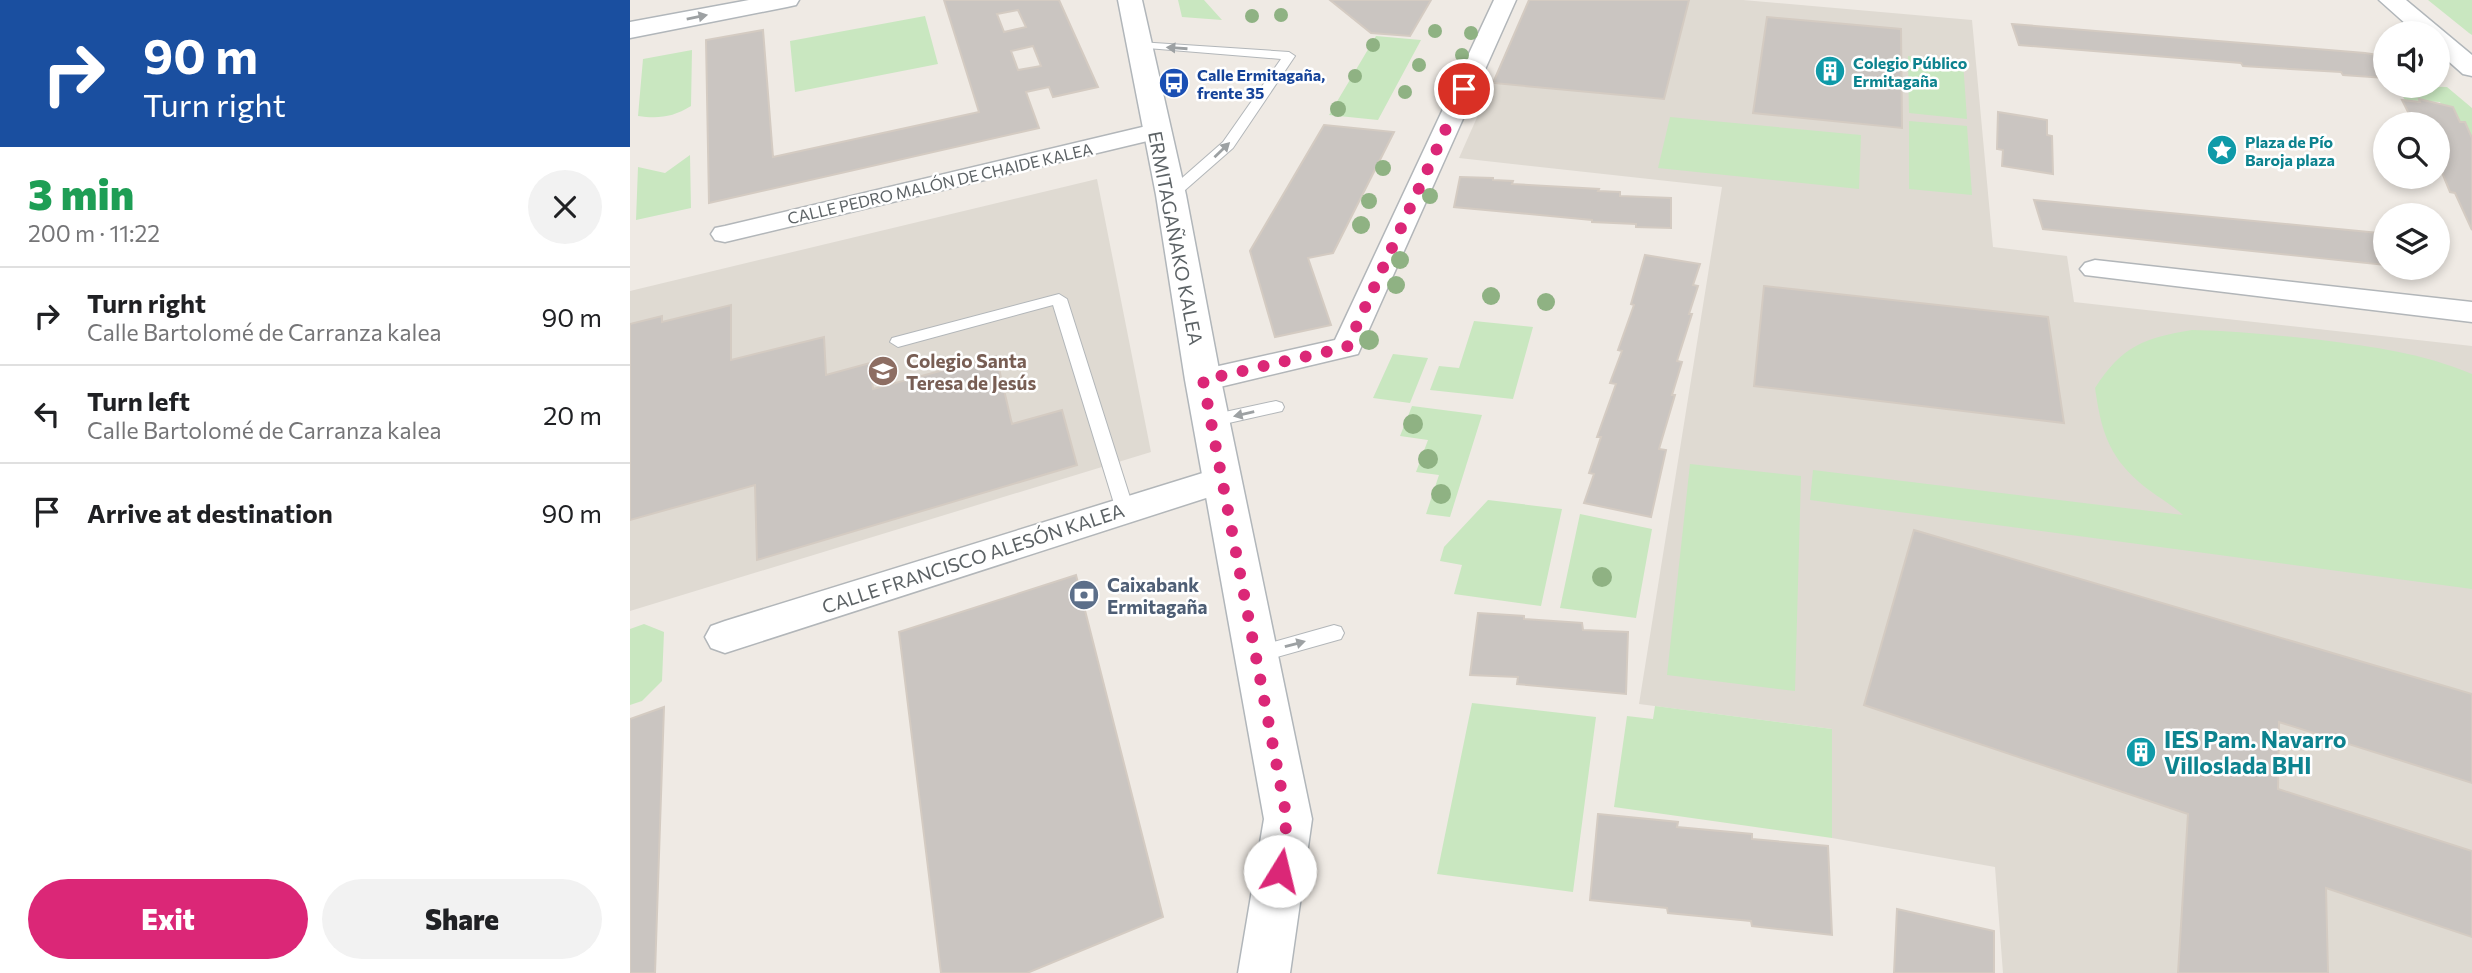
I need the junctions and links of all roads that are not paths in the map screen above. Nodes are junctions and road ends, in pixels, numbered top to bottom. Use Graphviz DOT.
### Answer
graph roads {
  1 [pos="678,0"];
  2 [pos="787,0"];
  3 [pos="1130,0"];
  4 [pos="1505,0"];
  5 [pos="2391,0"];
  6 [pos="630,9"];
  7 [pos="2416,21"];
  8 [pos="630,30"];
  9 [pos="1139,45"];
  10 [pos="2450,49"];
  11 [pos="2472,68"];
  12 [pos="1155,132"];
  13 [pos="1171,195"];
  14 [pos="725,234"];
  15 [pos="2095,269"];
  16 [pos="2472,312"];
  17 [pos="898,342"];
  18 [pos="1203,380"];
  19 [pos="1276,407"];
  20 [pos="1211,421"];
  21 [pos="1222,480"];
  22 [pos="1125,510"];
  23 [pos="1334,634"];
  24 [pos="725,637"];
  25 [pos="1256,655"];
  26 [pos="1265,973"];
  1 -- 6 [label="street"];
  8 -- 2 [label="street, one-way"];
  3 -- 9 [label="street, ERMITAGAÑAKO KALEA"];
  4 -- 18 [label="street"];
  5 -- 7 [label="street"];
  9 -- 12 [label="street, ERMITAGAÑAKO KALEA"];
  13 -- 9 [label="lane, one-way"];
  10 -- 11 [label="street"];
  12 -- 13 [label="street, ERMITAGAÑAKO KALEA"];
  12 -- 14 [label="street, CALLE PEDRO MALÓN DE CHAIDE KALEA"];
  13 -- 18 [label="street, ERMITAGAÑAKO KALEA"];
  15 -- 16 [label="street"];
  17 -- 22 [label="lane"];
  18 -- 20 [label="street, ERMITAGAÑAKO KALEA"];
  19 -- 20 [label="lane, one-way"];
  20 -- 21 [label="street, ERMITAGAÑAKO KALEA"];
  21 -- 22 [label="street, CALLE FRANCISCO ALESÓN KALEA"];
  21 -- 25 [label="street, ERMITAGAÑAKO KALEA"];
  22 -- 24 [label="street, CALLE FRANCISCO ALESÓN KALEA"];
  25 -- 23 [label="lane, one-way"];
  25 -- 26 [label="street, ERMITAGAÑAKO KALEA"];
}
